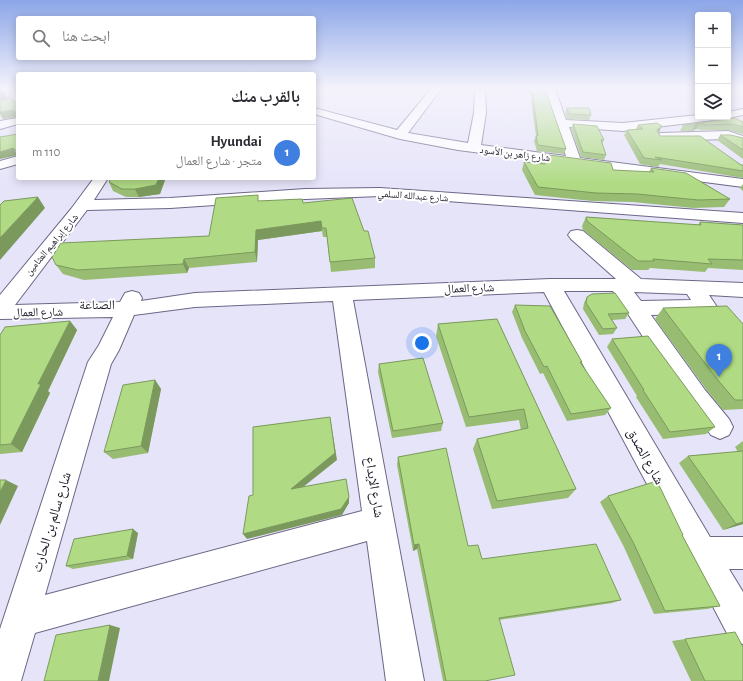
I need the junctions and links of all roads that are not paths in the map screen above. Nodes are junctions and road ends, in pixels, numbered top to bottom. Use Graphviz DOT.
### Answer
graph roads {
  1 [pos="16,121"];
  2 [pos="349,121"];
  3 [pos="411,121"];
  4 [pos="479,121"];
  5 [pos="684,121"];
  6 [pos="561,123"];
  7 [pos="0,125"];
  8 [pos="400,135"];
  9 [pos="699,135"];
  10 [pos="646,137"];
  11 [pos="743,140"];
  12 [pos="474,148"];
  13 [pos="718,149"];
  14 [pos="16,161"];
  15 [pos="574,161"];
  16 [pos="0,165"];
  17 [pos="100,180"];
  18 [pos="719,182"];
  19 [pos="743,184"];
  20 [pos="732,195"];
  21 [pos="84,205"];
  22 [pos="743,218"];
  23 [pos="577,235"];
  24 [pos="22,280"];
  25 [pos="550,285"];
  26 [pos="628,286"];
  27 [pos="693,288"];
  28 [pos="743,290"];
  29 [pos="342,293"];
  30 [pos="39,299"];
  31 [pos="1,303"];
  32 [pos="122,304"];
  33 [pos="634,308"];
  34 [pos="720,427"];
  35 [pos="380,522"];
  36 [pos="700,553"];
  37 [pos="743,553"];
  38 [pos="22,619"];
  39 [pos="743,626"];
  40 [pos="2,681"];
  41 [pos="405,681"];
  1 -- 7 [label="street"];
  2 -- 8 [label="street, شارع زاهر بن الأسود"];
  3 -- 8 [label="street"];
  4 -- 12 [label="street"];
  5 -- 6 [label="street"];
  5 -- 9 [label="street"];
  6 -- 15 [label="street"];
  8 -- 12 [label="street, شارع زاهر بن الأسود"];
  9 -- 10 [label="street"];
  9 -- 11 [label="street"];
  9 -- 13 [label="street"];
  12 -- 15 [label="street, شارع زاهر بن الأسود"];
  14 -- 16 [label="street"];
  15 -- 18 [label="street, شارع زاهر بن الأسود"];
  17 -- 21 [label="street, شارع إبراهيم العثامين"];
  18 -- 19 [label="street, شارع زاهر بن الأسود"];
  18 -- 20 [label="street"];
  21 -- 22 [label="street, شارع عبدالله السلمي"];
  21 -- 24 [label="street, شارع إبراهيم العثامين"];
  23 -- 26 [label="street"];
  24 -- 30 [label="street"];
  24 -- 31 [label="street, شارع إبراهيم العثامين"];
  25 -- 26 [label="street, شارع العمال"];
  25 -- 29 [label="street, شارع العمال"];
  25 -- 36 [label="street, شارع الصدق"];
  26 -- 27 [label="street, شارع العمال"];
  26 -- 33 [label="street"];
  27 -- 28 [label="street, شارع العمال"];
  27 -- 33 [label="street"];
  29 -- 32 [label="street, شارع العمال"];
  29 -- 35 [label="street, شارع الإبداع"];
  30 -- 31 [label="street, شارع العمال"];
  30 -- 32 [label="street, شارع العمال"];
  31 -- 32 [label="street, شارع العمال"];
  32 -- 38 [label="street, شارع سالم بن الحارث"];
  33 -- 34 [label="street"];
  35 -- 38 [label="street"];
  35 -- 41 [label="street, شارع الإبداع"];
  36 -- 37 [label="street"];
  36 -- 39 [label="street, شارع الصدق"];
  38 -- 40 [label="street, شارع سالم بن الحارث"];
}
